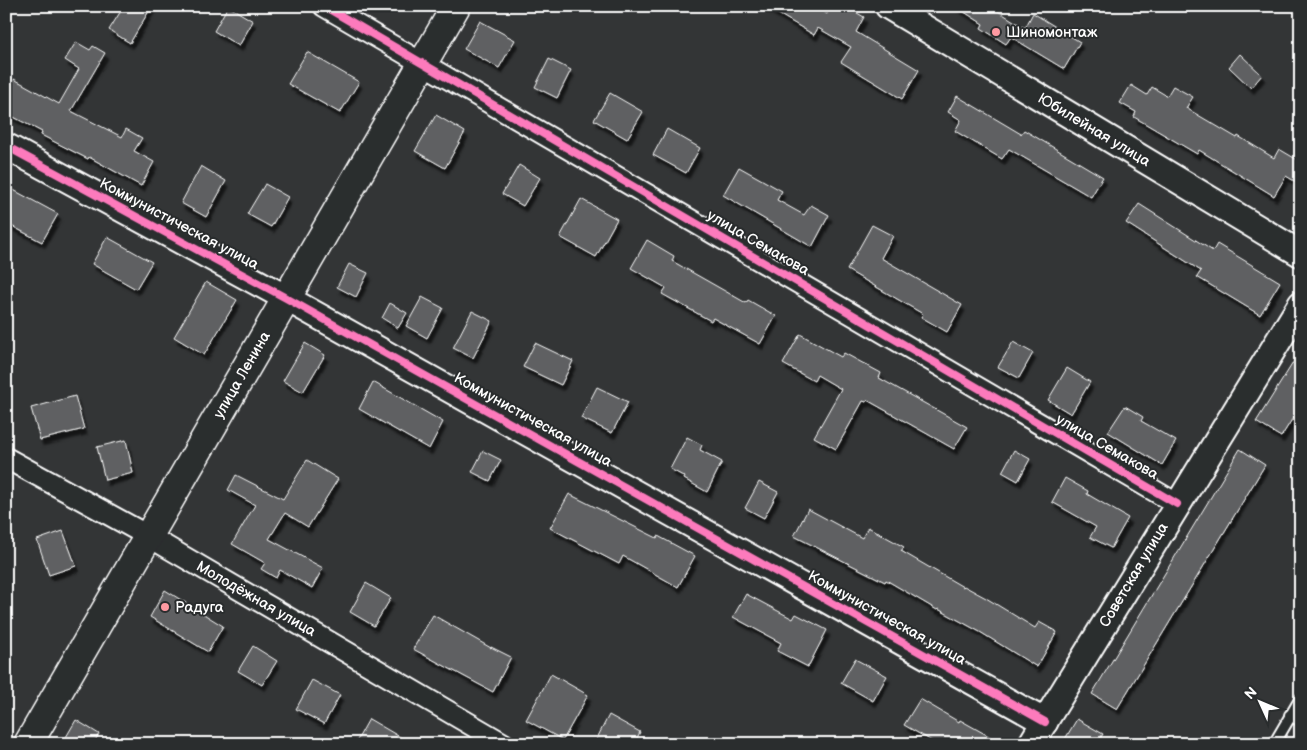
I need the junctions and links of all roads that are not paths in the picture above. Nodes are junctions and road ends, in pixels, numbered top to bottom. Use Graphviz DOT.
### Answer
graph roads {
  1 [pos="324,6"];
  2 [pos="456,6"];
  3 [pos="888,6"];
  4 [pos="423,64"];
  5 [pos="6,146"];
  6 [pos="1301,254"];
  7 [pos="286,298"];
  8 [pos="1301,304"];
  9 [pos="6,458"];
  10 [pos="1177,504"];
  11 [pos="148,536"];
  12 [pos="1301,698"];
  13 [pos="1290,715"];
  14 [pos="1301,721"];
  15 [pos="1044,722"];
  16 [pos="28,744"];
  17 [pos="504,744"];
  18 [pos="1031,744"];
  19 [pos="1274,744"];
  1 -- 4 [label="street, улица Семакова"];
  2 -- 4 [label="main road, улица Ленина"];
  3 -- 6 [label="street, Юбилейная улица"];
  4 -- 7 [label="main road, улица Ленина"];
  4 -- 10 [label="street, улица Семакова"];
  5 -- 7 [label="street, Коммунистическая улица"];
  7 -- 11 [label="main road, улица Ленина"];
  7 -- 15 [label="street, Коммунистическая улица"];
  8 -- 10 [label="street, Советская улица"];
  9 -- 11 [label="street, Молодёжная улица"];
  10 -- 15 [label="street, Советская улица"];
  11 -- 16 [label="main road, улица Ленина"];
  11 -- 17 [label="street, Молодёжная улица"];
  12 -- 13 [label="lane"];
  13 -- 14 [label="lane"];
  13 -- 19 [label="lane"];
  15 -- 18 [label="street, Советская улица"];
}
